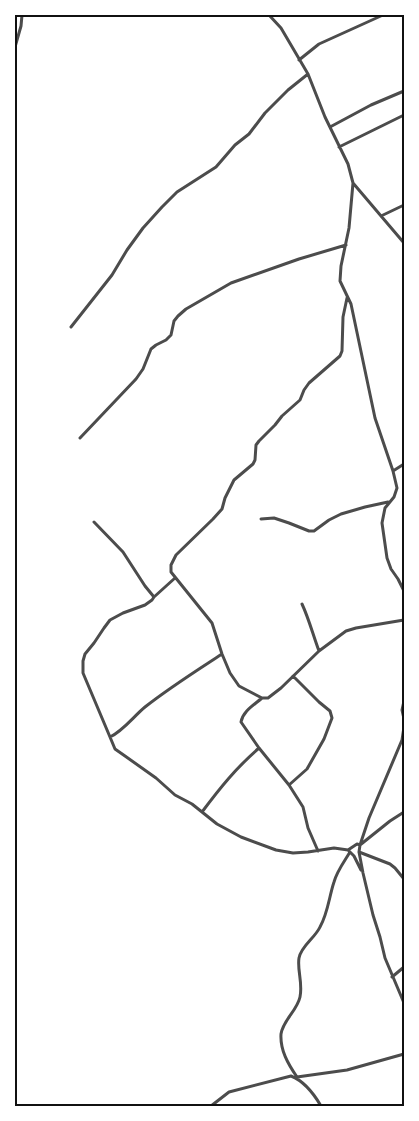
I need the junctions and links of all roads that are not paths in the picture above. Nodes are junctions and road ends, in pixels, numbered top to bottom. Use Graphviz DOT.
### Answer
graph roads {
  1 [pos="22,15"];
  2 [pos="269,15"];
  3 [pos="383,15"];
  4 [pos="15,47"];
  5 [pos="300,60"];
  6 [pos="308,74"];
  7 [pos="404,91"];
  8 [pos="404,115"];
  9 [pos="330,127"];
  10 [pos="338,147"];
  11 [pos="353,183"];
  12 [pos="404,204"];
  13 [pos="381,216"];
  14 [pos="404,243"];
  15 [pos="346,246"];
  16 [pos="347,298"];
  17 [pos="71,327"];
  18 [pos="80,438"];
  19 [pos="404,464"];
  20 [pos="393,472"];
  21 [pos="389,502"];
  22 [pos="261,519"];
  23 [pos="94,522"];
  24 [pos="175,578"];
  25 [pos="404,591"];
  26 [pos="154,597"];
  27 [pos="302,604"];
  28 [pos="404,620"];
  29 [pos="320,650"];
  30 [pos="222,654"];
  31 [pos="293,676"];
  32 [pos="262,698"];
  33 [pos="404,701"];
  34 [pos="404,719"];
  35 [pos="404,727"];
  36 [pos="110,737"];
  37 [pos="259,748"];
  38 [pos="289,785"];
  39 [pos="202,812"];
  40 [pos="404,812"];
  41 [pos="360,845"];
  42 [pos="318,851"];
  43 [pos="349,851"];
  44 [pos="360,852"];
  45 [pos="363,873"];
  46 [pos="404,879"];
  47 [pos="404,967"];
  48 [pos="392,978"];
  49 [pos="404,1003"];
  50 [pos="404,1054"];
  51 [pos="296,1078"];
  52 [pos="211,1106"];
  53 [pos="321,1106"];
  1 -- 4 [label="street"];
  2 -- 5 [label="street"];
  3 -- 5 [label="street"];
  5 -- 6 [label="street"];
  6 -- 9 [label="street"];
  6 -- 17 [label="street"];
  7 -- 9 [label="street"];
  8 -- 10 [label="street"];
  9 -- 10 [label="street"];
  10 -- 11 [label="street"];
  11 -- 13 [label="street"];
  11 -- 15 [label="street"];
  12 -- 13 [label="street"];
  13 -- 14 [label="street"];
  15 -- 16 [label="street"];
  15 -- 18 [label="street"];
  16 -- 20 [label="street"];
  16 -- 24 [label="street"];
  19 -- 20 [label="street"];
  20 -- 21 [label="street"];
  21 -- 22 [label="street"];
  21 -- 25 [label="street"];
  23 -- 26 [label="street"];
  24 -- 26 [label="street"];
  24 -- 30 [label="street"];
  26 -- 36 [label="street"];
  27 -- 29 [label="street"];
  28 -- 29 [label="street"];
  29 -- 31 [label="street"];
  30 -- 32 [label="street"];
  30 -- 36 [label="street"];
  31 -- 32 [label="street"];
  31 -- 38 [label="street"];
  32 -- 37 [label="street"];
  33 -- 34 [label="street"];
  35 -- 41 [label="street"];
  36 -- 39 [label="street"];
  37 -- 38 [label="street"];
  37 -- 39 [label="street"];
  38 -- 42 [label="street"];
  39 -- 42 [label="street"];
  40 -- 41 [label="street"];
  41 -- 43 [label="street"];
  41 -- 44 [label="street"];
  42 -- 43 [label="street"];
  43 -- 45 [label="street"];
  43 -- 51 [label="street"];
  44 -- 45 [label="street"];
  44 -- 46 [label="street"];
  45 -- 48 [label="street"];
  47 -- 48 [label="street"];
  48 -- 49 [label="street"];
  50 -- 51 [label="street"];
  51 -- 52 [label="street"];
  51 -- 53 [label="street"];
}
